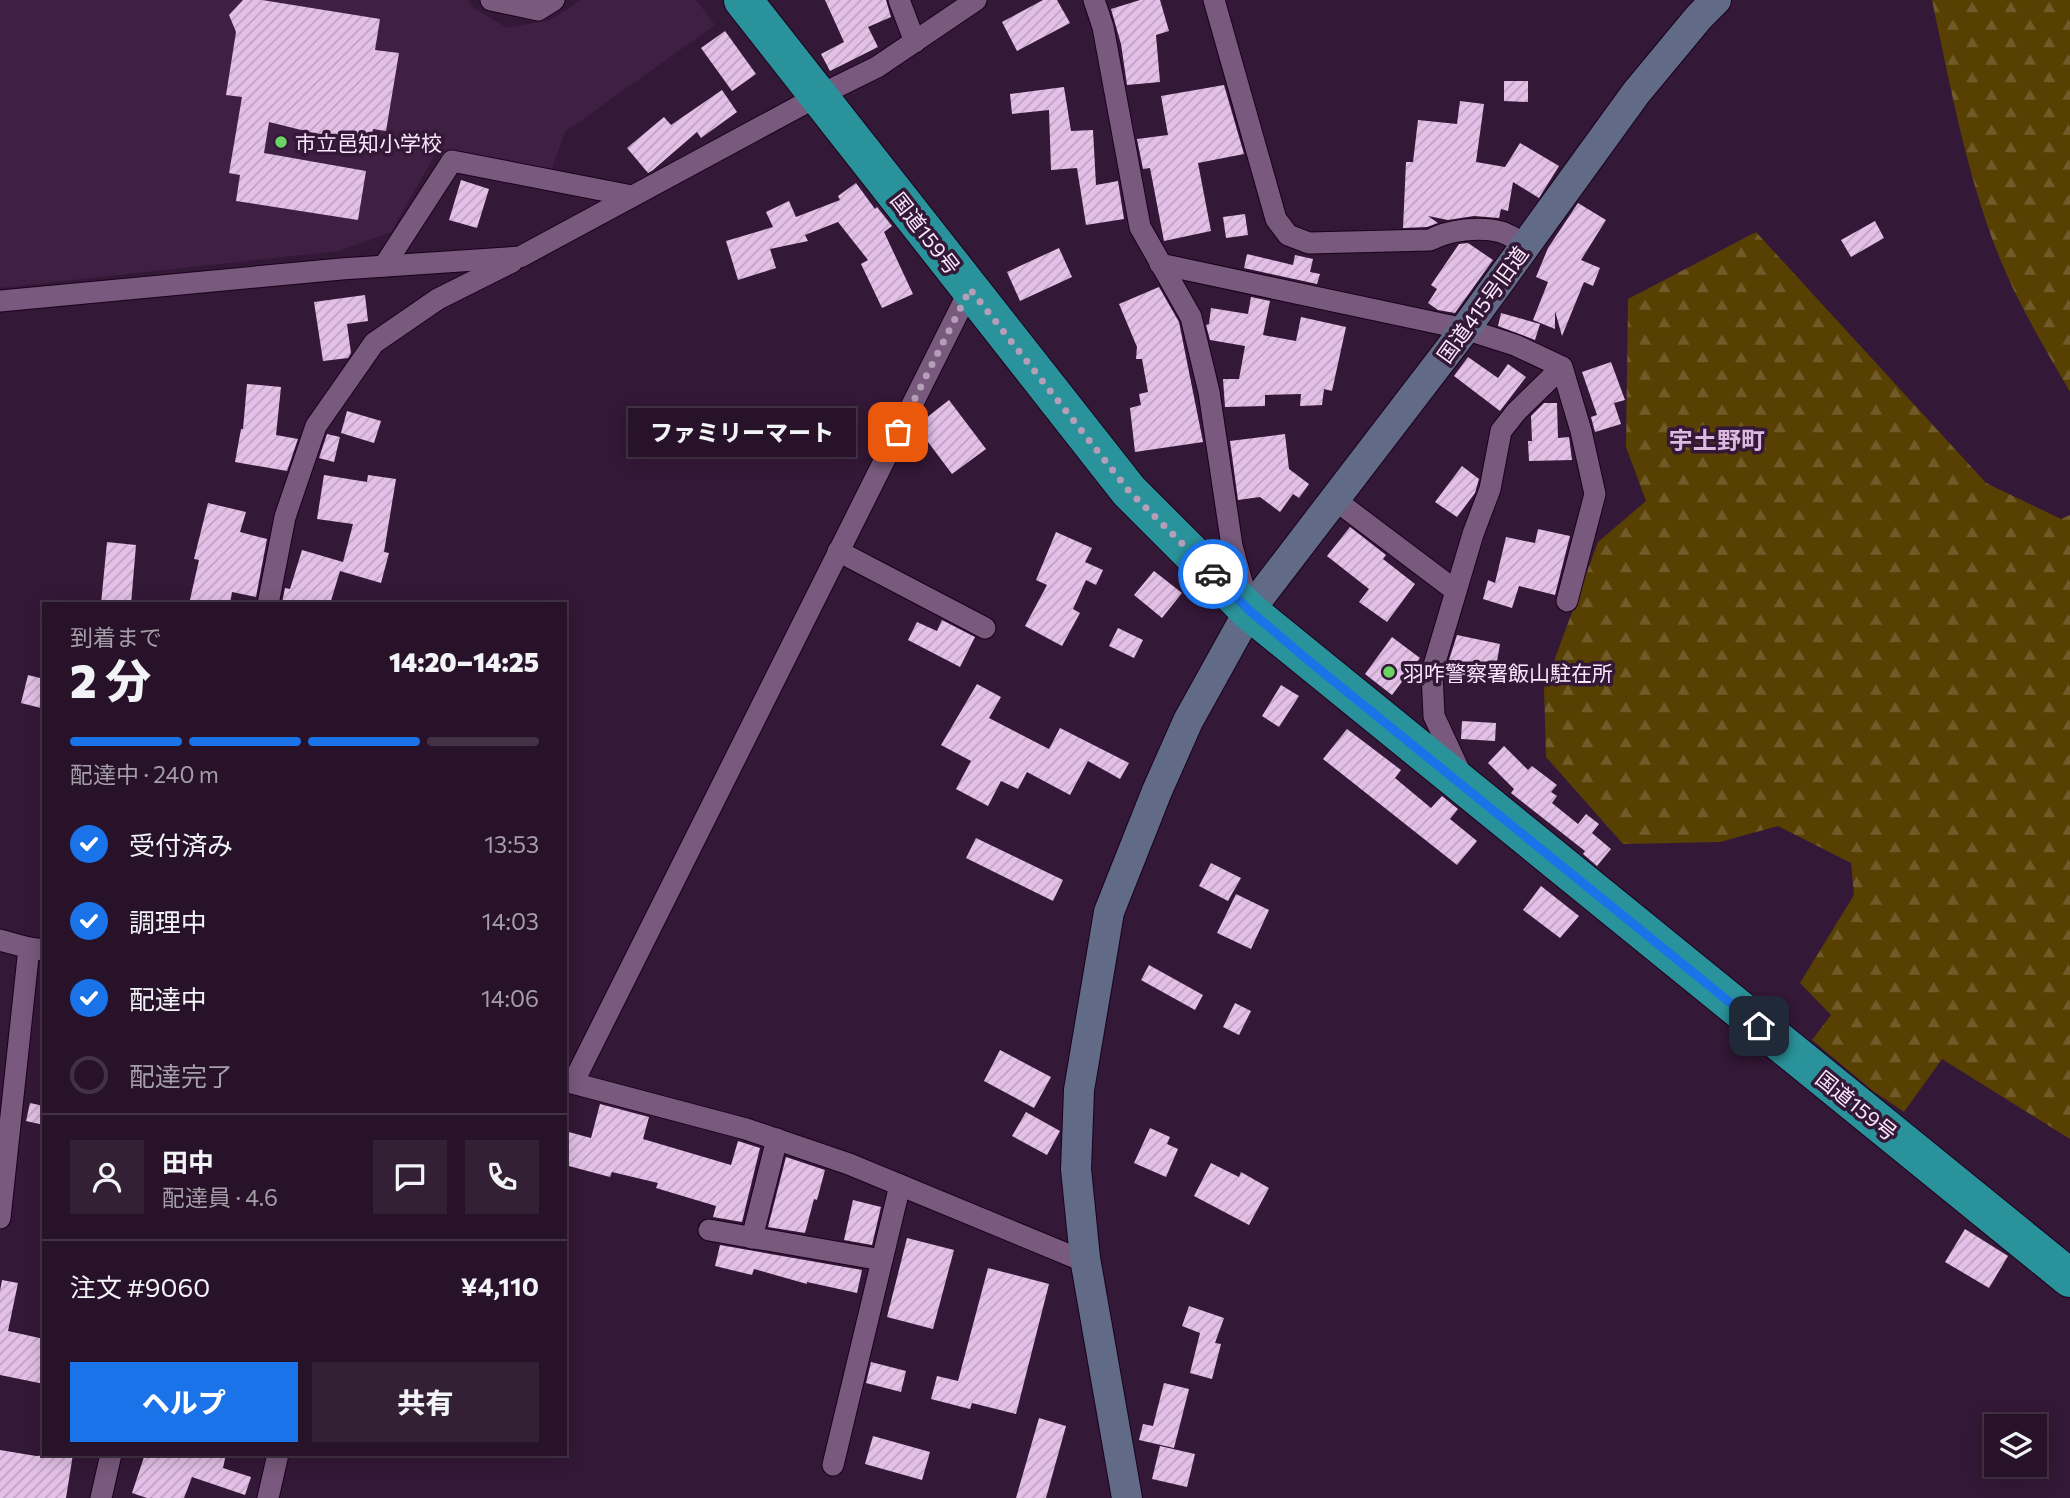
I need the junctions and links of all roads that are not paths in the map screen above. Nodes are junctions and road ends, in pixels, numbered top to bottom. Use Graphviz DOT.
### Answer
graph roads {
  1 [pos="491,0"];
  2 [pos="554,0"];
  3 [pos="743,0"];
  4 [pos="899,0"];
  5 [pos="976,0"];
  6 [pos="1094,0"];
  7 [pos="1214,0"];
  8 [pos="1716,0"];
  9 [pos="915,42"];
  10 [pos="820,95"];
  11 [pos="632,197"];
  12 [pos="1526,244"];
  13 [pos="520,257"];
  14 [pos="1160,264"];
  15 [pos="384,266"];
  16 [pos="970,289"];
  17 [pos="0,301"];
  18 [pos="1465,329"];
  19 [pos="1562,368"];
  20 [pos="1334,499"];
  21 [pos="838,551"];
  22 [pos="1456,591"];
  23 [pos="1567,600"];
  24 [pos="268,602"];
  25 [pos="1250,611"];
  26 [pos="985,628"];
  27 [pos="1469,790"];
  28 [pos="0,940"];
  29 [pos="36,949"];
  30 [pos="569,1082"];
  31 [pos="777,1139"];
  32 [pos="900,1185"];
  33 [pos="0,1218"];
  34 [pos="709,1230"];
  35 [pos="752,1238"];
  36 [pos="882,1260"];
  37 [pos="1086,1262"];
  38 [pos="2070,1278"];
  39 [pos="111,1456"];
  40 [pos="278,1456"];
  41 [pos="833,1465"];
  42 [pos="101,1498"];
  43 [pos="268,1498"];
  44 [pos="1127,1498"];
  1 -- 2 [label="street"];
  3 -- 10 [label="highway, 国道159号"];
  4 -- 9 [label="street"];
  5 -- 9 [label="street"];
  6 -- 14 [label="street"];
  7 -- 12 [label="street"];
  8 -- 12 [label="street, 国道415号旧道"];
  9 -- 10 [label="street"];
  10 -- 11 [label="street"];
  10 -- 16 [label="highway, 国道159号"];
  11 -- 13 [label="street"];
  11 -- 15 [label="street"];
  12 -- 18 [label="street, 国道415号旧道"];
  13 -- 15 [label="street"];
  13 -- 24 [label="street"];
  14 -- 18 [label="street"];
  14 -- 25 [label="street"];
  15 -- 17 [label="street"];
  16 -- 21 [label="street"];
  16 -- 25 [label="highway, 国道159号"];
  18 -- 19 [label="street"];
  18 -- 20 [label="street, 国道415号旧道"];
  19 -- 22 [label="street"];
  19 -- 23 [label="street"];
  20 -- 22 [label="street"];
  20 -- 25 [label="street, 国道415号旧道"];
  21 -- 26 [label="street"];
  21 -- 30 [label="street"];
  22 -- 27 [label="street"];
  25 -- 27 [label="highway, 国道159号"];
  25 -- 37 [label="street, 国道415号旧道"];
  27 -- 38 [label="highway, 国道159号"];
  28 -- 29 [label="street"];
  29 -- 33 [label="street"];
  30 -- 31 [label="street"];
  31 -- 32 [label="street"];
  31 -- 35 [label="street"];
  32 -- 36 [label="street"];
  32 -- 37 [label="street"];
  34 -- 35 [label="street"];
  35 -- 36 [label="street"];
  36 -- 41 [label="street"];
  37 -- 44 [label="street, 国道415号旧道"];
  39 -- 42 [label="street"];
  40 -- 43 [label="street"];
}
